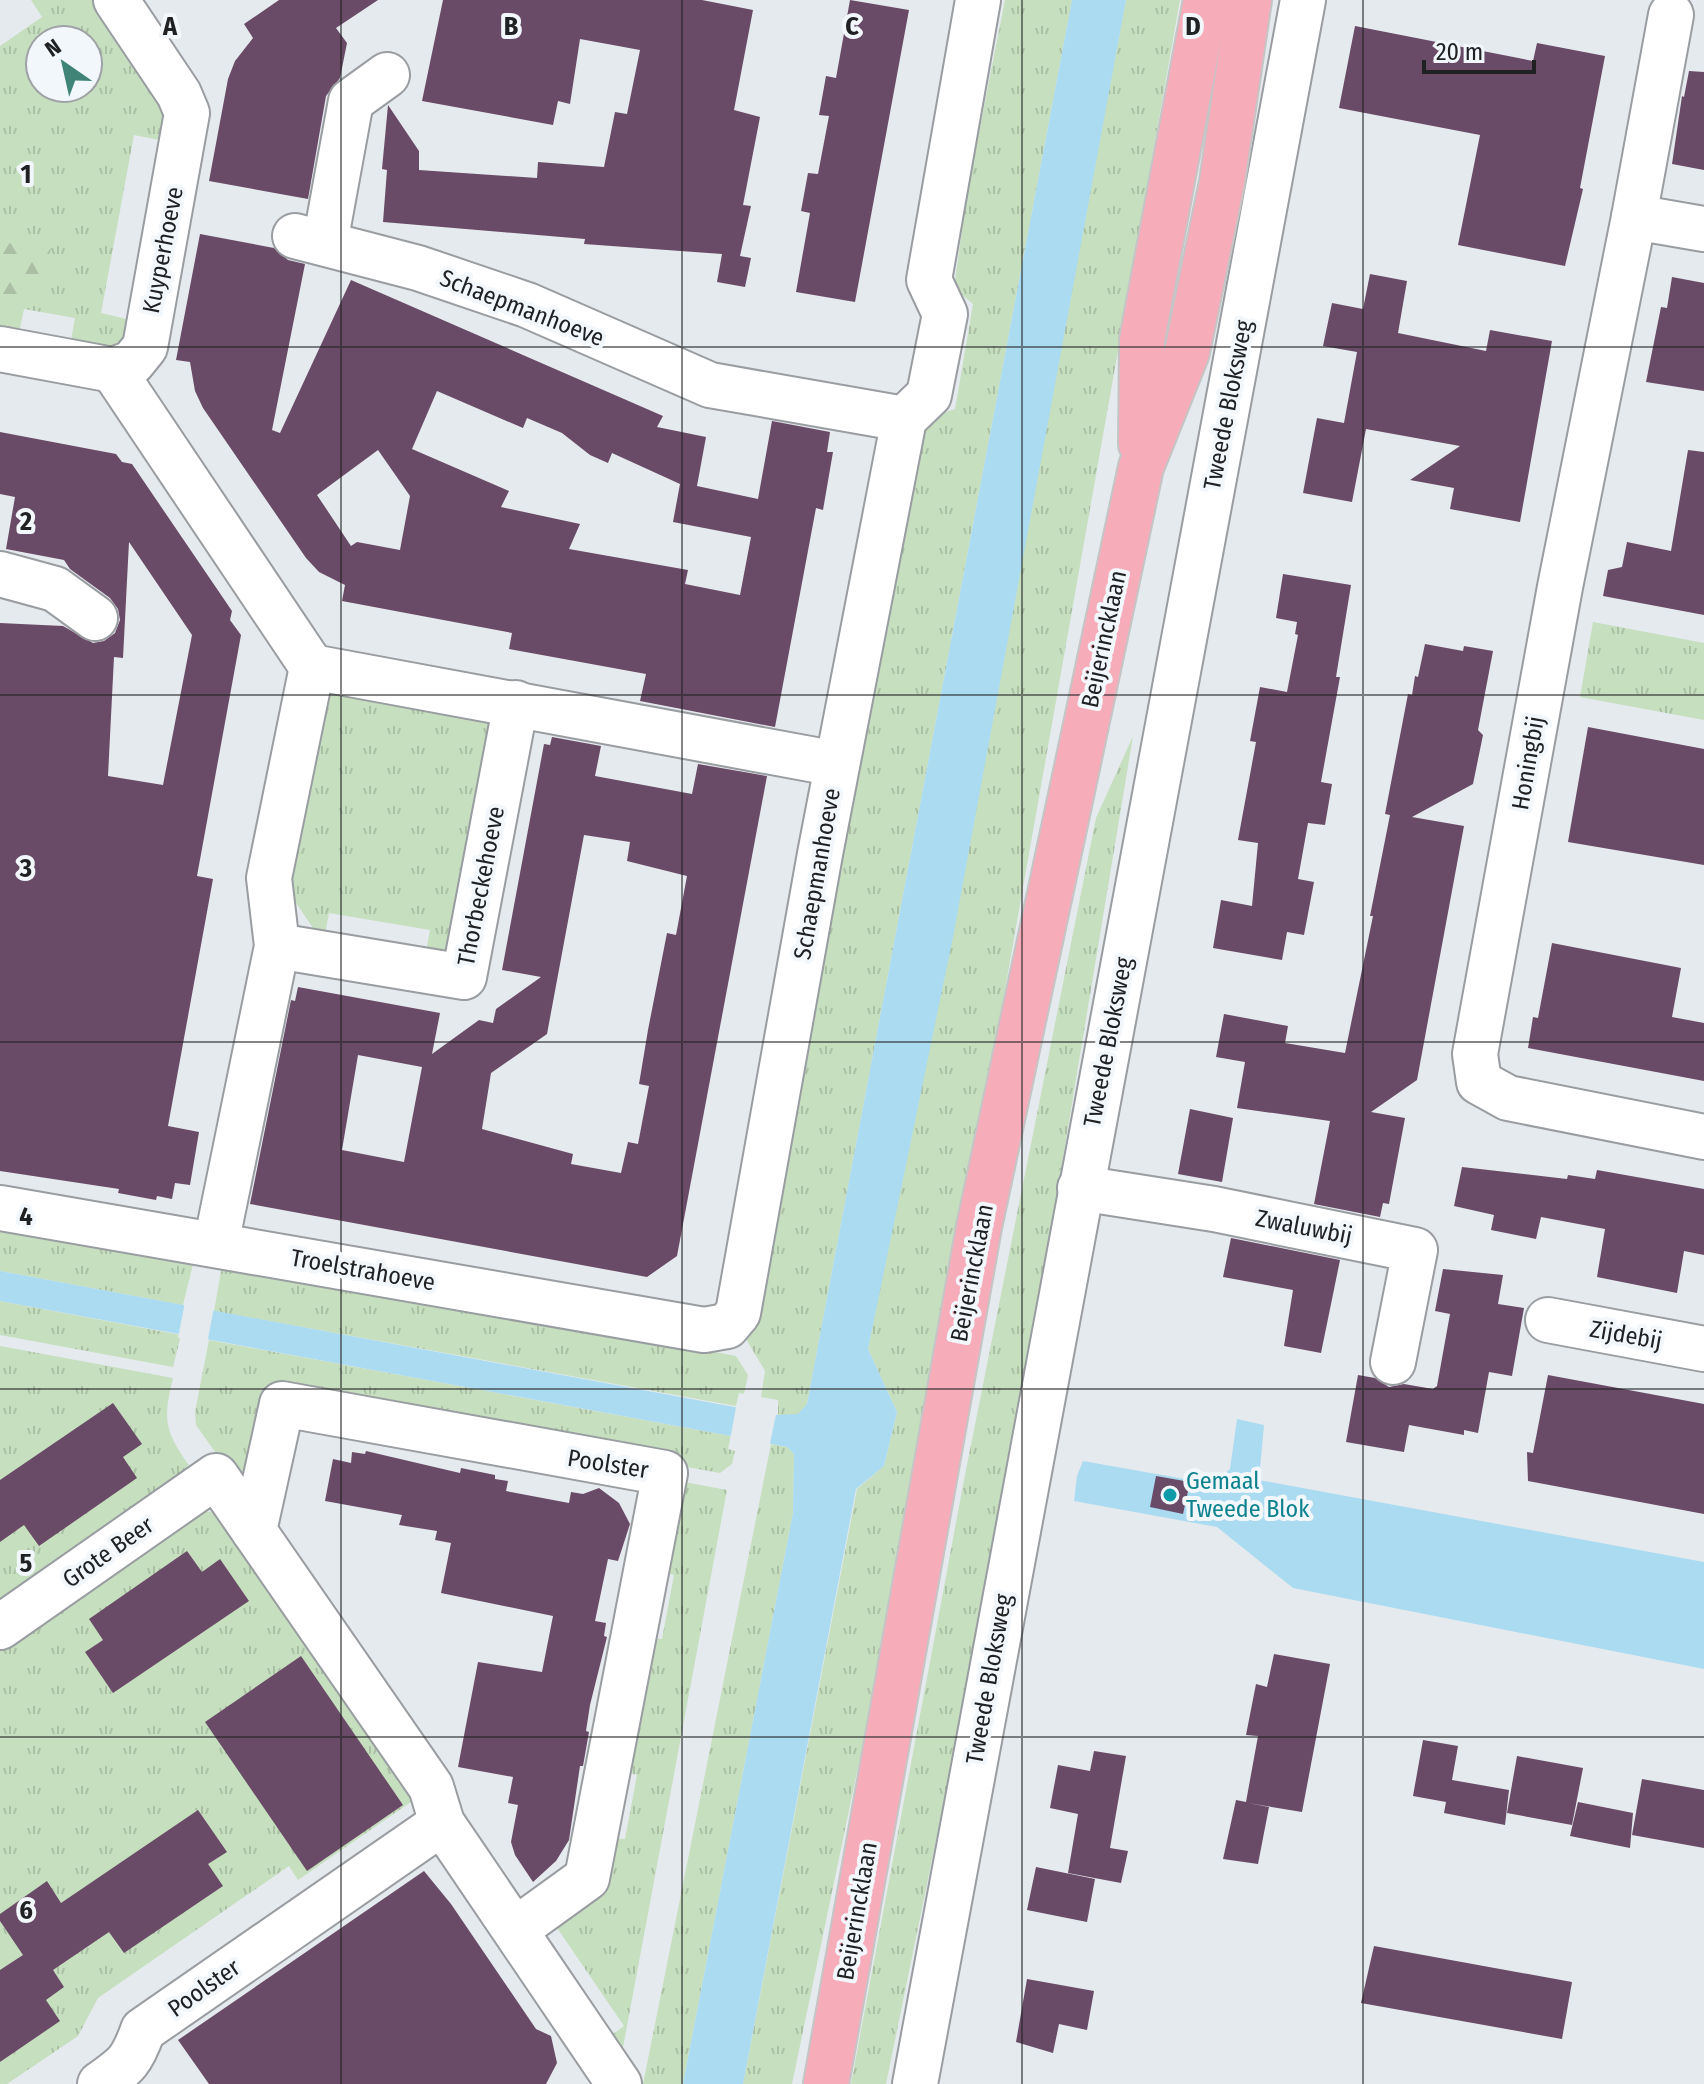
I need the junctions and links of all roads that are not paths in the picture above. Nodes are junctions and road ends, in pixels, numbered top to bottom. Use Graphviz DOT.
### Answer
graph roads {
  1 [pos="978,0"];
  2 [pos="1206,0"];
  3 [pos="1249,0"];
  4 [pos="1303,0"];
  5 [pos="131,5"];
  6 [pos="1671,15"];
  7 [pos="387,75"];
  8 [pos="1634,217"];
  9 [pos="1704,229"];
  10 [pos="0,349"];
  11 [pos="113,370"];
  12 [pos="904,419"];
  13 [pos="1141,467"];
  14 [pos="0,574"];
  15 [pos="95,618"];
  16 [pos="312,667"];
  17 [pos="516,703"];
  18 [pos="837,764"];
  19 [pos="277,946"];
  20 [pos="1704,1137"];
  21 [pos="1080,1188"];
  22 [pos="0,1208"];
  23 [pos="216,1244"];
  24 [pos="1548,1320"];
  25 [pos="727,1326"];
  26 [pos="1704,1349"];
  27 [pos="1393,1362"];
  28 [pos="254,1531"];
  29 [pos="0,1627"];
  30 [pos="442,1823"];
  31 [pos="515,1930"];
  32 [pos="100,2084"];
  33 [pos="619,2084"];
  34 [pos="826,2084"];
  35 [pos="915,2084"];
  1 -- 12 [label="street"];
  2 -- 13 [label="main road, Beijerincklaan"];
  3 -- 13 [label="main road, Beijerincklaan"];
  4 -- 21 [label="street, Tweede Bloksweg"];
  5 -- 11 [label="street, Kuyperhoeve"];
  6 -- 8 [label="street, Honingbij"];
  7 -- 12 [label="street, Schaepmanhoeve"];
  8 -- 9 [label="street"];
  8 -- 20 [label="street, Honingbij"];
  10 -- 11 [label="street"];
  11 -- 16 [label="street"];
  12 -- 18 [label="street, Schaepmanhoeve"];
  13 -- 34 [label="main road, Beijerincklaan"];
  14 -- 15 [label="street"];
  16 -- 17 [label="street"];
  16 -- 19 [label="street"];
  17 -- 18 [label="street"];
  17 -- 19 [label="street, Thorbeckehoeve"];
  18 -- 25 [label="street, Schaepmanhoeve"];
  19 -- 23 [label="street"];
  21 -- 27 [label="street, Zwaluwbij"];
  21 -- 35 [label="street, Tweede Bloksweg"];
  22 -- 23 [label="street, Troelstrahoeve"];
  23 -- 25 [label="street, Troelstrahoeve"];
  24 -- 26 [label="street, Zijdebij"];
  28 -- 29 [label="street, Grote Beer"];
  28 -- 30 [label="street"];
  28 -- 31 [label="street, Poolster"];
  30 -- 31 [label="street"];
  30 -- 32 [label="street, Poolster"];
  31 -- 33 [label="street"];
}
